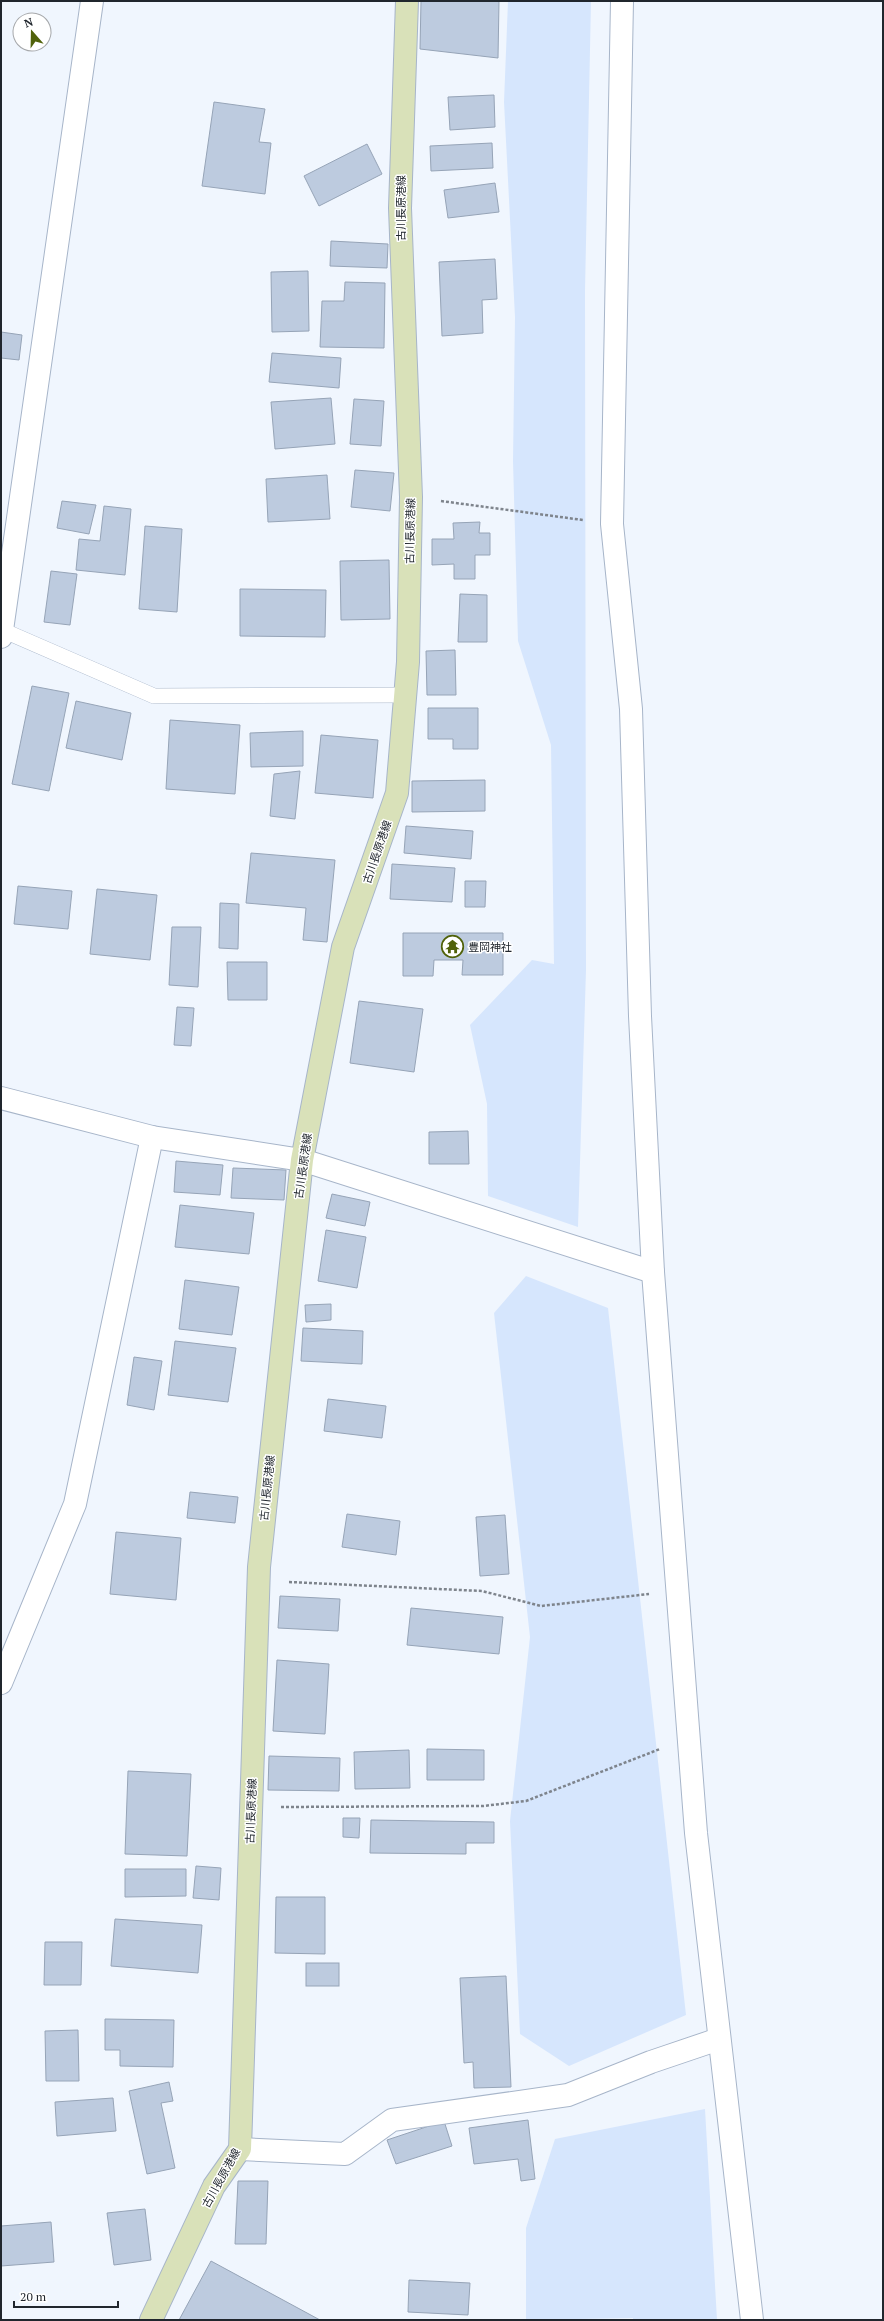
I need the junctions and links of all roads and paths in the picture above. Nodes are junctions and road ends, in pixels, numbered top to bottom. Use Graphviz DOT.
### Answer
graph roads {
  1 [pos="92,1"];
  2 [pos="407,1"];
  3 [pos="622,1"];
  4 [pos="411,497"];
  5 [pos="612,524"];
  6 [pos="5,587"];
  7 [pos="2,633"];
  8 [pos="405,695"];
  9 [pos="1,1098"];
  10 [pos="152,1137"];
  11 [pos="302,1160"];
  12 [pos="653,1272"];
  13 [pos="258,1581"];
  14 [pos="656,1594"];
  15 [pos="1,1683"];
  16 [pos="667,1747"];
  17 [pos="251,1807"];
  18 [pos="713,2041"];
  19 [pos="240,2149"];
  20 [pos="151,2320"];
  21 [pos="752,2320"];
  1 -- 6 [label="street"];
  2 -- 4 [label="main road, 古川長原港線"];
  3 -- 5 [label="street"];
  4 -- 5 [label="path"];
  4 -- 8 [label="main road, 古川長原港線"];
  5 -- 12 [label="street"];
  6 -- 7 [label="street"];
  7 -- 8 [label="lane"];
  8 -- 11 [label="main road, 古川長原港線"];
  9 -- 10 [label="street"];
  10 -- 11 [label="street"];
  10 -- 15 [label="street"];
  11 -- 12 [label="street"];
  11 -- 13 [label="main road, 古川長原港線"];
  12 -- 21 [label="street"];
  13 -- 14 [label="path"];
  13 -- 17 [label="main road, 古川長原港線"];
  16 -- 17 [label="path"];
  17 -- 19 [label="main road, 古川長原港線"];
  18 -- 19 [label="street"];
  19 -- 20 [label="main road, 古川長原港線"];
}
